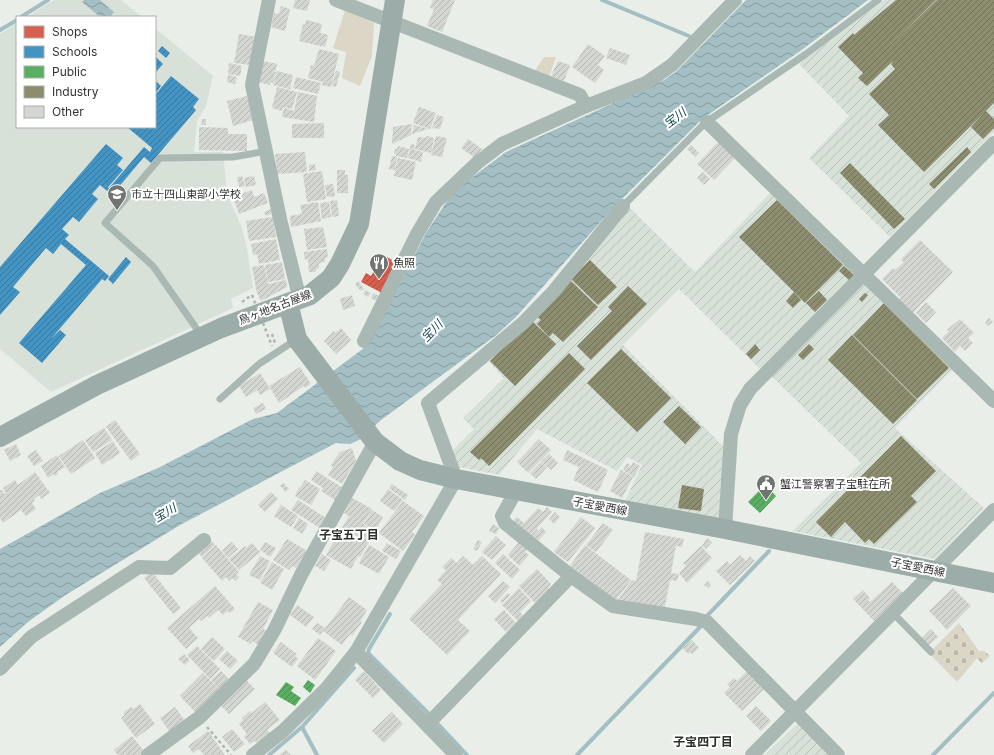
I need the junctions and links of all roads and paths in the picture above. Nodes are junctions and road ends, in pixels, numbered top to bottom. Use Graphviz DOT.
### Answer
graph roads {
  1 [pos="269,0"];
  2 [pos="336,0"];
  3 [pos="395,0"];
  4 [pos="735,0"];
  5 [pos="878,0"];
  6 [pos="392,20"];
  7 [pos="586,106"];
  8 [pos="707,122"];
  9 [pos="994,143"];
  10 [pos="267,151"];
  11 [pos="622,206"];
  12 [pos="865,274"];
  13 [pos="252,295"];
  14 [pos="294,302"];
  15 [pos="201,336"];
  16 [pos="298,339"];
  17 [pos="364,341"];
  18 [pos="272,346"];
  19 [pos="220,399"];
  20 [pos="994,401"];
  21 [pos="0,437"];
  22 [pos="374,440"];
  23 [pos="456,479"];
  24 [pos="516,491"];
  25 [pos="994,510"];
  26 [pos="725,529"];
  27 [pos="204,540"];
  28 [pos="935,570"];
  29 [pos="571,576"];
  30 [pos="994,583"];
  31 [pos="893,613"];
  32 [pos="356,652"];
  33 [pos="931,652"];
  34 [pos="0,669"];
  35 [pos="794,712"];
  36 [pos="200,717"];
  37 [pos="428,725"];
  38 [pos="442,740"];
  39 [pos="148,755"];
  40 [pos="230,755"];
  41 [pos="253,755"];
  42 [pos="448,755"];
  43 [pos="456,755"];
  44 [pos="752,755"];
  45 [pos="838,755"];
  1 -- 10 [label="street"];
  2 -- 6 [label="street"];
  3 -- 6 [label="main road, 鳥ヶ地名古屋線"];
  4 -- 7 [label="street"];
  5 -- 8 [label="lane"];
  6 -- 7 [label="street"];
  6 -- 14 [label="main road, 鳥ヶ地名古屋線"];
  7 -- 17 [label="street"];
  8 -- 11 [label="lane"];
  8 -- 12 [label="street"];
  9 -- 12 [label="street"];
  10 -- 14 [label="street"];
  10 -- 15 [label="lane"];
  11 -- 23 [label="street"];
  12 -- 20 [label="street"];
  12 -- 26 [label="street"];
  13 -- 18 [label="path, bridge"];
  14 -- 15 [label="main road, 鳥ヶ地名古屋線"];
  14 -- 16 [label="main road, 子宝愛西線"];
  15 -- 21 [label="main road, 鳥ヶ地名古屋線"];
  16 -- 19 [label="lane"];
  16 -- 22 [label="main road, 子宝愛西線"];
  22 -- 23 [label="main road, 子宝愛西線"];
  22 -- 36 [label="street"];
  23 -- 24 [label="main road, 子宝愛西線"];
  23 -- 32 [label="street"];
  24 -- 26 [label="main road, 子宝愛西線"];
  24 -- 29 [label="street"];
  25 -- 28 [label="street"];
  26 -- 28 [label="main road, 子宝愛西線"];
  27 -- 34 [label="street"];
  28 -- 30 [label="main road, 子宝愛西線"];
  28 -- 31 [label="street"];
  29 -- 35 [label="street"];
  29 -- 37 [label="street"];
  31 -- 33 [label="lane"];
  31 -- 35 [label="street"];
  32 -- 37 [label="street"];
  32 -- 41 [label="street"];
  35 -- 44 [label="street"];
  35 -- 45 [label="street"];
  36 -- 39 [label="street"];
  36 -- 40 [label="path"];
  37 -- 38 [label="street"];
  38 -- 42 [label="street"];
  38 -- 43 [label="street"];
}
